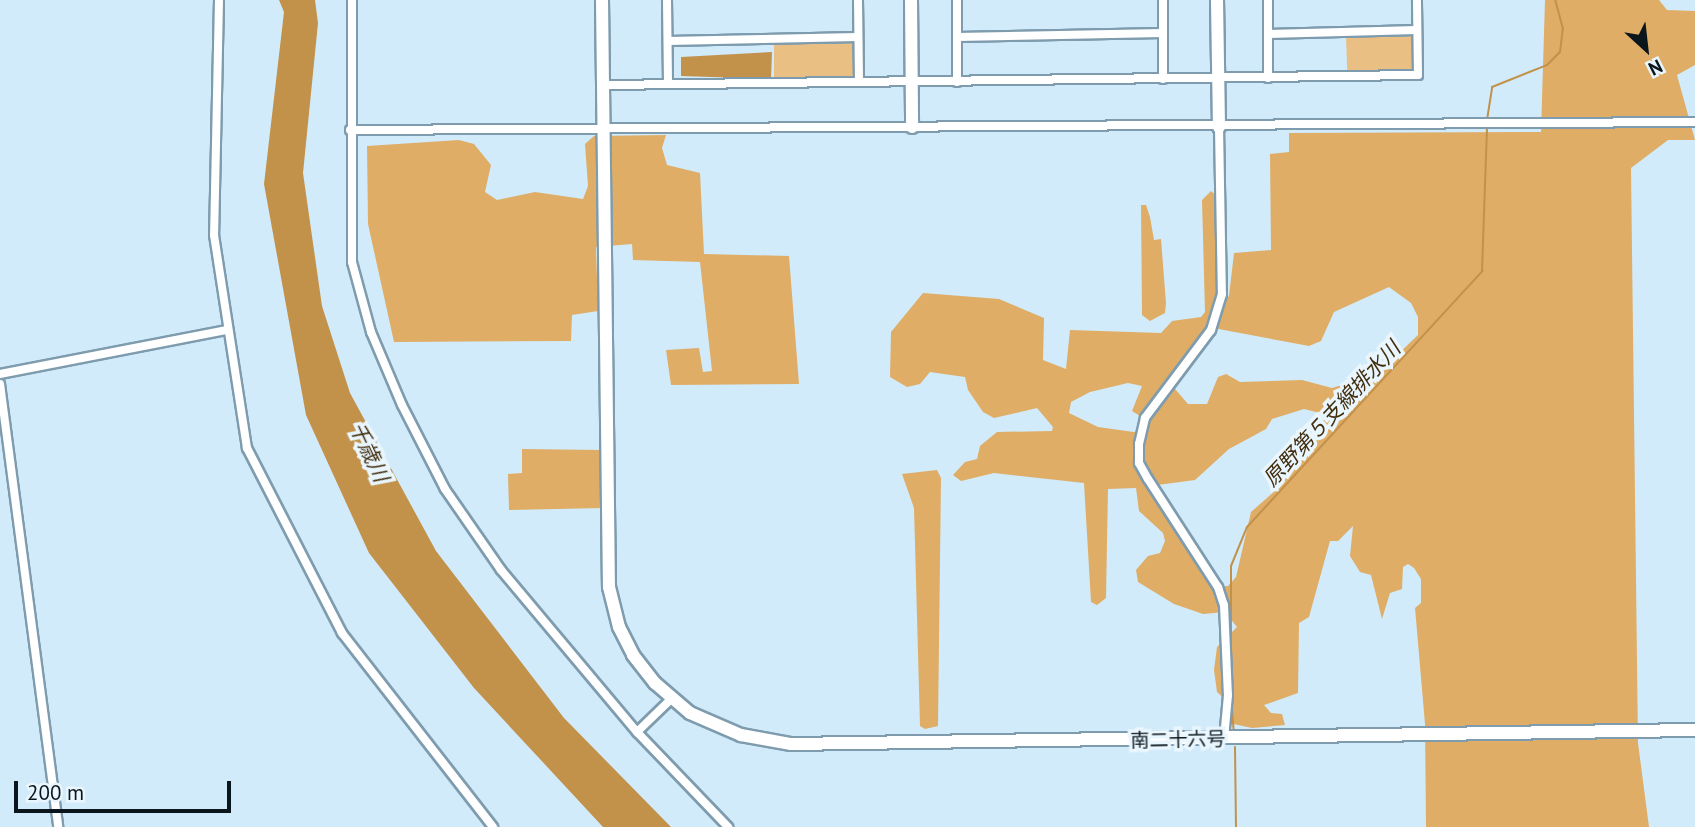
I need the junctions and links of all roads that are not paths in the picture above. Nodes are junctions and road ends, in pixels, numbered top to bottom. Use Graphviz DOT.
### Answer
graph roads {
  1 [pos="219,0"];
  2 [pos="352,0"];
  3 [pos="602,0"];
  4 [pos="667,0"];
  5 [pos="858,0"];
  6 [pos="911,0"];
  7 [pos="957,0"];
  8 [pos="1163,0"];
  9 [pos="1217,0"];
  10 [pos="1268,0"];
  11 [pos="1417,0"];
  12 [pos="1417,30"];
  13 [pos="1163,33"];
  14 [pos="1268,34"];
  15 [pos="858,37"];
  16 [pos="957,37"];
  17 [pos="668,41"];
  18 [pos="1217,78"];
  19 [pos="1268,78"];
  20 [pos="1163,79"];
  21 [pos="859,82"];
  22 [pos="911,82"];
  23 [pos="957,82"];
  24 [pos="668,83"];
  25 [pos="603,85"];
  26 [pos="1695,121"];
  27 [pos="604,127"];
  28 [pos="912,127"];
  29 [pos="1219,127"];
  30 [pos="350,130"];
  31 [pos="226,330"];
  32 [pos="0,374"];
  33 [pos="0,384"];
  34 [pos="671,699"];
  35 [pos="1695,730"];
  36 [pos="637,732"];
  37 [pos="1224,740"];
  38 [pos="58,827"];
  39 [pos="493,827"];
  40 [pos="728,827"];
  1 -- 31 [label="street"];
  2 -- 30 [label="street"];
  3 -- 25 [label="street, 南二十六号"];
  4 -- 17 [label="street"];
  5 -- 15 [label="street"];
  6 -- 22 [label="street"];
  7 -- 16 [label="street"];
  8 -- 13 [label="street"];
  9 -- 18 [label="street"];
  10 -- 14 [label="street"];
  11 -- 12 [label="street"];
  12 -- 14 [label="street"];
  12 -- 19 [label="street"];
  13 -- 16 [label="street"];
  13 -- 20 [label="street"];
  14 -- 19 [label="street"];
  15 -- 17 [label="street"];
  15 -- 21 [label="street"];
  16 -- 23 [label="street"];
  17 -- 24 [label="street"];
  18 -- 19 [label="street"];
  18 -- 20 [label="street"];
  18 -- 29 [label="street"];
  20 -- 23 [label="street"];
  21 -- 22 [label="street"];
  21 -- 24 [label="street"];
  22 -- 23 [label="street"];
  22 -- 28 [label="street"];
  24 -- 25 [label="street"];
  25 -- 27 [label="street, 南二十六号"];
  26 -- 29 [label="street"];
  27 -- 28 [label="street"];
  27 -- 30 [label="street"];
  27 -- 34 [label="street, 南二十六号"];
  28 -- 29 [label="street"];
  29 -- 37 [label="street"];
  30 -- 36 [label="street"];
  31 -- 32 [label="street"];
  31 -- 39 [label="street"];
  33 -- 38 [label="street"];
  34 -- 36 [label="street"];
  34 -- 37 [label="street, 南二十六号"];
  35 -- 37 [label="street, 南二十六号"];
  36 -- 40 [label="street"];
}
